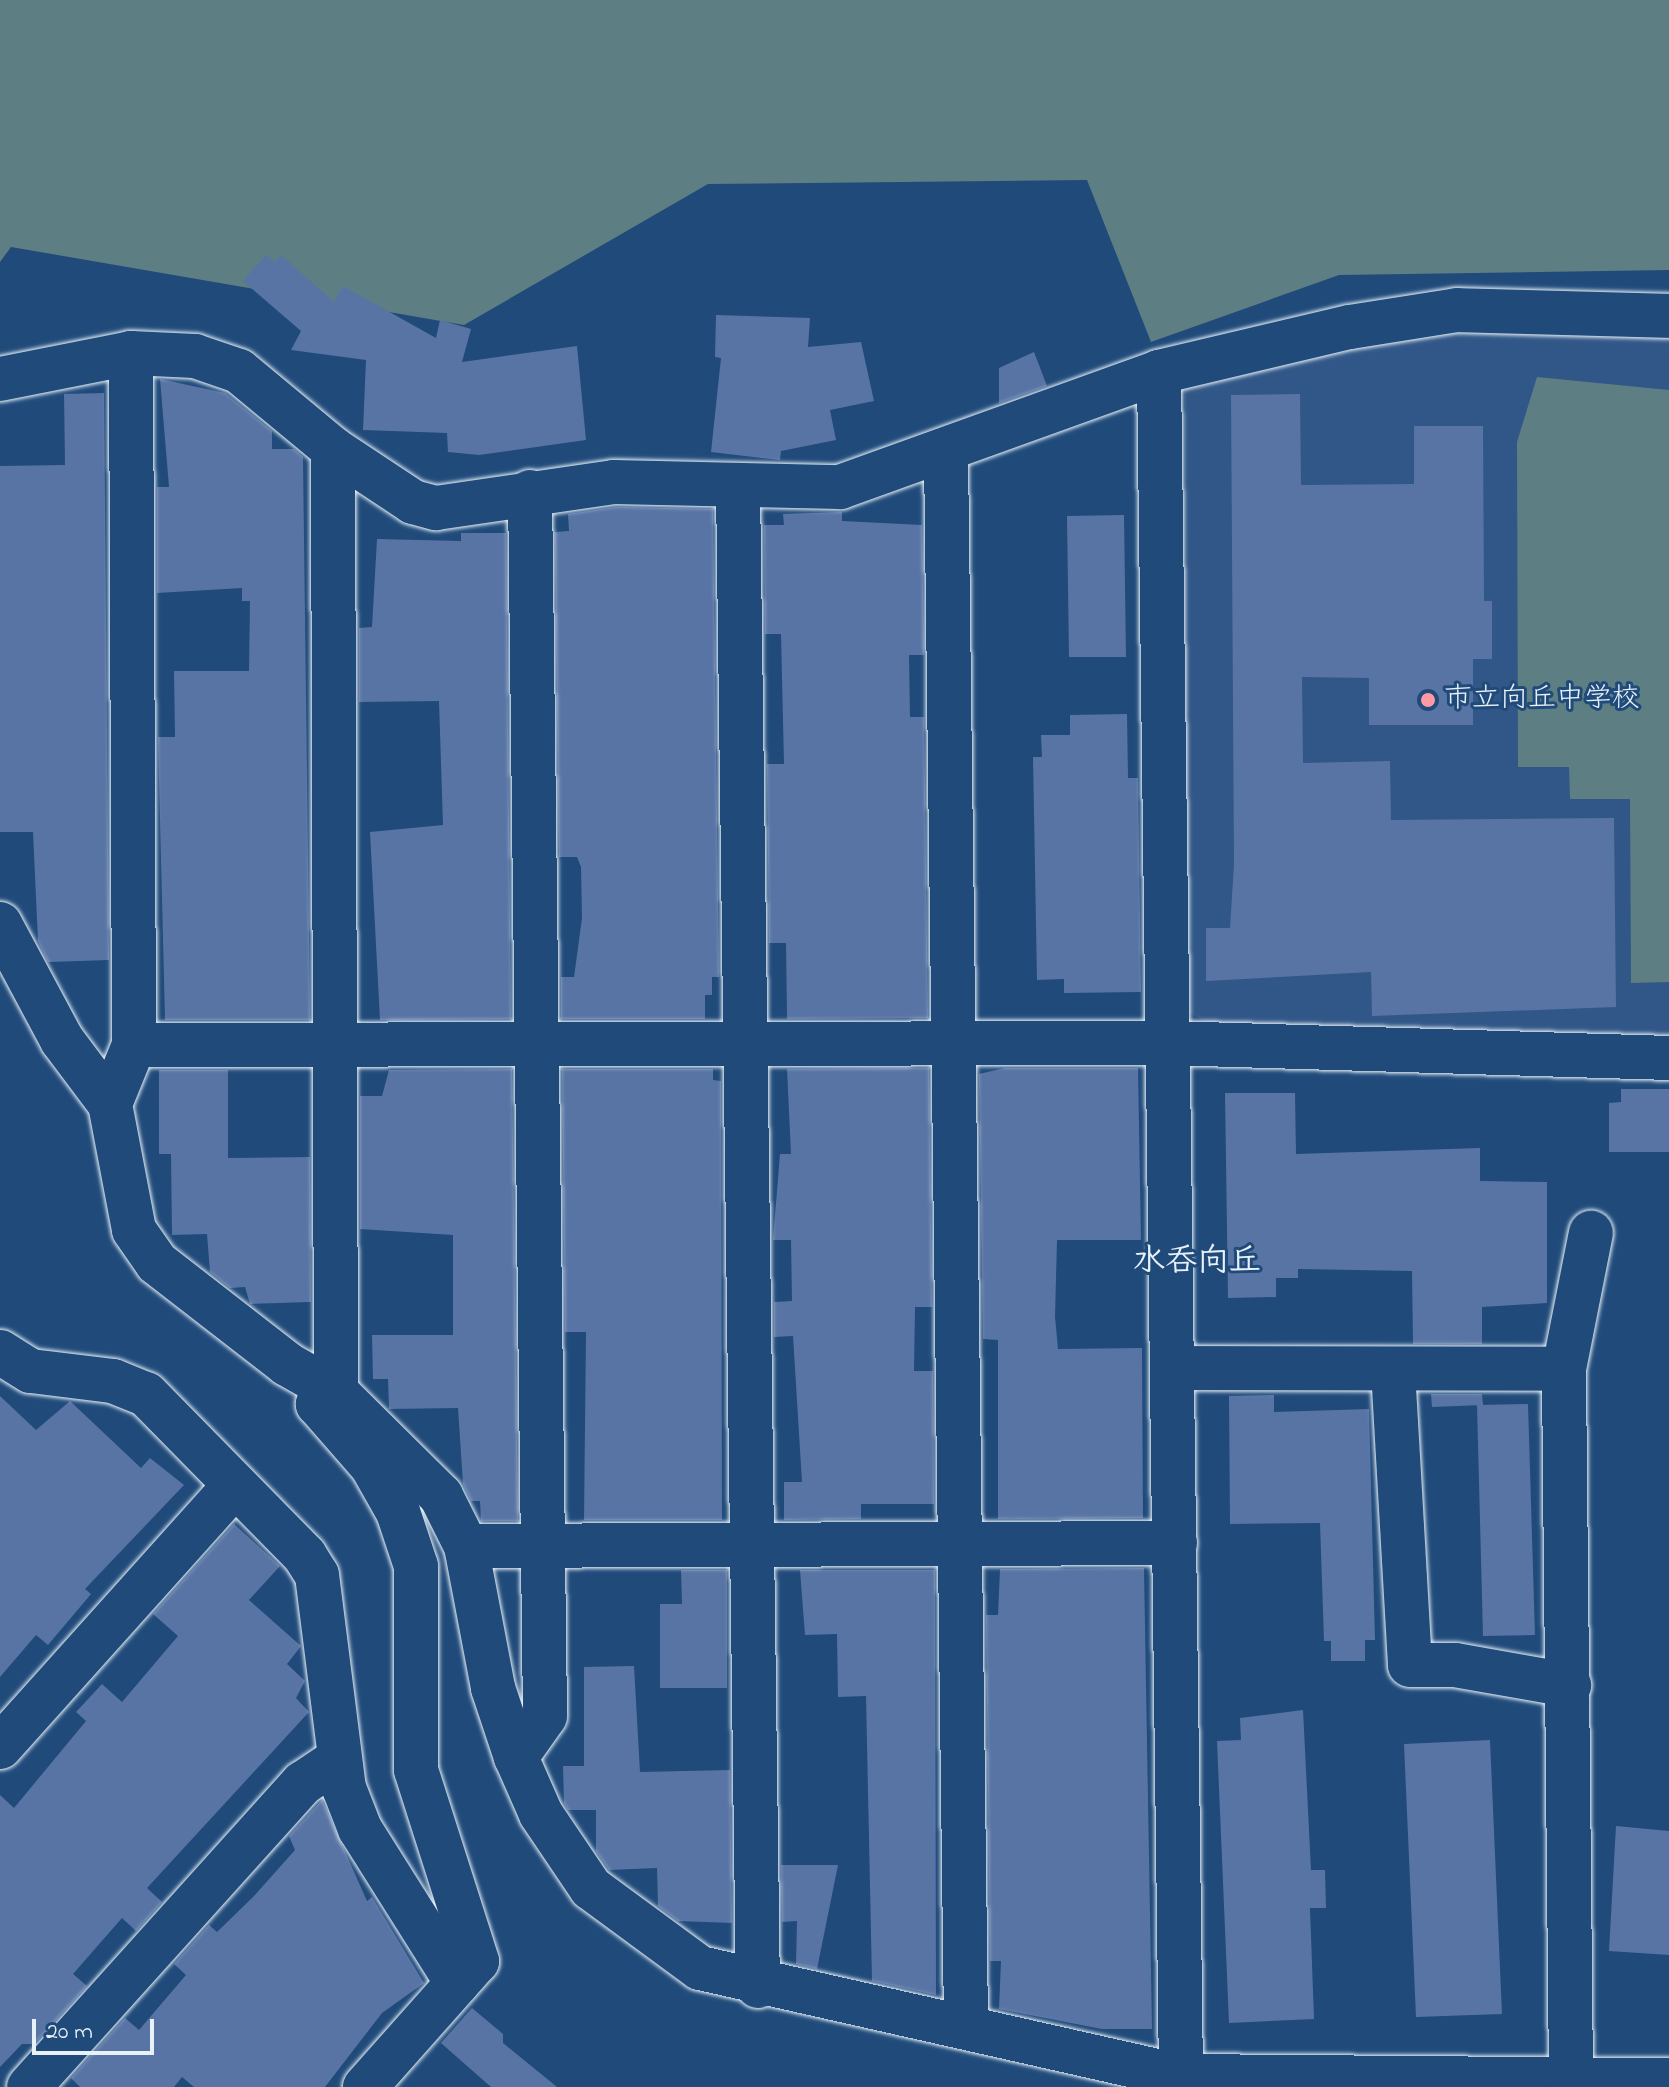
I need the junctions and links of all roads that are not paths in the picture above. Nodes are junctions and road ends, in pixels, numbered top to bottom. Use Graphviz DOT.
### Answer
graph roads {
  1 [pos="1669,316"];
  2 [pos="131,353"];
  3 [pos="1159,372"];
  4 [pos="0,379"];
  5 [pos="333,449"];
  6 [pos="946,454"];
  7 [pos="738,485"];
  8 [pos="530,492"];
  9 [pos="0,924"];
  10 [pos="954,1043"];
  11 [pos="1168,1043"];
  12 [pos="538,1044"];
  13 [pos="745,1044"];
  14 [pos="134,1045"];
  15 [pos="333,1045"];
  16 [pos="1669,1058"];
  17 [pos="110,1104"];
  18 [pos="1591,1233"];
  19 [pos="0,1352"];
  20 [pos="1173,1368"];
  21 [pos="1564,1369"];
  22 [pos="1393,1370"];
  23 [pos="336,1392"];
  24 [pos="235,1485"];
  25 [pos="1175,1543"];
  26 [pos="752,1544"];
  27 [pos="960,1544"];
  28 [pos="543,1545"];
  29 [pos="466,1546"];
  30 [pos="1569,1685"];
  31 [pos="0,1747"];
  32 [pos="516,1757"];
  33 [pos="339,1759"];
  34 [pos="457,1983"];
  35 [pos="758,1986"];
  36 [pos="966,2027"];
  37 [pos="1181,2076"];
  38 [pos="1571,2078"];
  39 [pos="1669,2080"];
  40 [pos="29,2087"];
  41 [pos="365,2087"];
  1 -- 3 [label="street"];
  2 -- 4 [label="street"];
  2 -- 5 [label="street"];
  2 -- 14 [label="street"];
  3 -- 6 [label="street"];
  3 -- 11 [label="street"];
  5 -- 8 [label="street"];
  5 -- 15 [label="street"];
  6 -- 7 [label="street"];
  6 -- 10 [label="street"];
  7 -- 8 [label="street"];
  7 -- 13 [label="street"];
  8 -- 12 [label="street"];
  9 -- 17 [label="street"];
  10 -- 11 [label="street"];
  10 -- 13 [label="street"];
  10 -- 27 [label="street"];
  11 -- 16 [label="street"];
  11 -- 20 [label="street"];
  12 -- 13 [label="street"];
  12 -- 15 [label="street"];
  12 -- 28 [label="street"];
  13 -- 26 [label="street"];
  14 -- 15 [label="street"];
  14 -- 17 [label="street"];
  15 -- 23 [label="street"];
  17 -- 23 [label="street"];
  18 -- 21 [label="street"];
  19 -- 24 [label="street"];
  20 -- 22 [label="street"];
  20 -- 25 [label="street"];
  21 -- 22 [label="street"];
  21 -- 30 [label="street"];
  22 -- 30 [label="street"];
  23 -- 29 [label="street"];
  23 -- 34 [label="street"];
  24 -- 31 [label="street"];
  24 -- 33 [label="street"];
  25 -- 27 [label="street"];
  25 -- 37 [label="street"];
  26 -- 27 [label="street"];
  26 -- 28 [label="street"];
  26 -- 35 [label="street"];
  27 -- 36 [label="street"];
  28 -- 29 [label="street"];
  28 -- 32 [label="street"];
  29 -- 32 [label="street"];
  30 -- 38 [label="street"];
  32 -- 35 [label="street"];
  33 -- 34 [label="street"];
  33 -- 40 [label="street"];
  34 -- 41 [label="street"];
  35 -- 36 [label="street"];
  36 -- 37 [label="street"];
  37 -- 38 [label="street"];
  38 -- 39 [label="street"];
}
